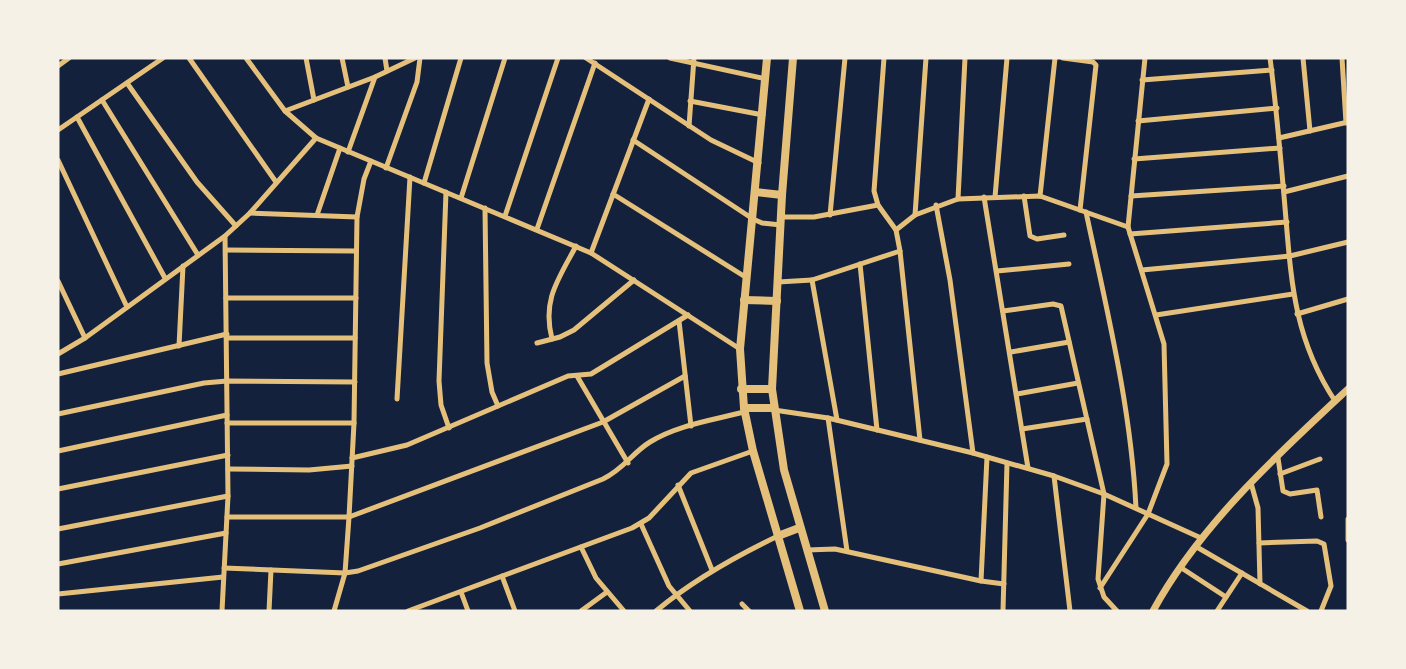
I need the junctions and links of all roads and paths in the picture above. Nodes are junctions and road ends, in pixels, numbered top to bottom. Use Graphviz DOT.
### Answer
graph roads {
  1 [pos="69,58"];
  2 [pos="163,58"];
  3 [pos="189,58"];
  4 [pos="246,58"];
  5 [pos="306,58"];
  6 [pos="342,58"];
  7 [pos="385,58"];
  8 [pos="418,58"];
  9 [pos="461,58"];
  10 [pos="505,58"];
  11 [pos="558,58"];
  12 [pos="586,58"];
  13 [pos="670,58"];
  14 [pos="767,58"];
  15 [pos="793,58"];
  16 [pos="845,58"];
  17 [pos="884,58"];
  18 [pos="926,58"];
  19 [pos="965,58"];
  20 [pos="1007,58"];
  21 [pos="1055,58"];
  22 [pos="1063,58"];
  23 [pos="1072,58"];
  24 [pos="1145,58"];
  25 [pos="1270,58"];
  26 [pos="1303,58"];
  27 [pos="694,60"];
  28 [pos="1344,61"];
  29 [pos="595,63"];
  30 [pos="58,66"];
  31 [pos="1272,70"];
  32 [pos="387,71"];
  33 [pos="375,77"];
  34 [pos="766,79"];
  35 [pos="1142,80"];
  36 [pos="127,83"];
  37 [pos="348,87"];
  38 [pos="649,99"];
  39 [pos="102,100"];
  40 [pos="314,100"];
  41 [pos="690,101"];
  42 [pos="1277,108"];
  43 [pos="285,111"];
  44 [pos="763,115"];
  45 [pos="76,117"];
  46 [pos="1138,121"];
  47 [pos="1347,122"];
  48 [pos="689,126"];
  49 [pos="58,131"];
  50 [pos="1310,131"];
  51 [pos="316,138"];
  52 [pos="1279,138"];
  53 [pos="633,140"];
  54 [pos="340,148"];
  55 [pos="1280,148"];
  56 [pos="348,152"];
  57 [pos="1134,159"];
  58 [pos="58,160"];
  59 [pos="371,161"];
  60 [pos="759,163"];
  61 [pos="386,168"];
  62 [pos="1348,176"];
  63 [pos="410,177"];
  64 [pos="276,183"];
  65 [pos="424,183"];
  66 [pos="1284,189"];
  67 [pos="446,192"];
  68 [pos="756,192"];
  69 [pos="613,194"];
  70 [pos="782,195"];
  71 [pos="1040,196"];
  72 [pos="1131,196"];
  73 [pos="984,197"];
  74 [pos="995,197"];
  75 [pos="1024,197"];
  76 [pos="461,198"];
  77 [pos="958,199"];
  78 [pos="878,205"];
  79 [pos="936,205"];
  80 [pos="485,208"];
  81 [pos="1083,211"];
  82 [pos="250,213"];
  83 [pos="317,215"];
  84 [pos="831,215"];
  85 [pos="915,215"];
  86 [pos="505,216"];
  87 [pos="357,217"];
  88 [pos="753,219"];
  89 [pos="781,221"];
  90 [pos="1286,222"];
  91 [pos="236,226"];
  92 [pos="537,229"];
  93 [pos="896,230"];
  94 [pos="1129,230"];
  95 [pos="1064,235"];
  96 [pos="225,236"];
  97 [pos="1348,242"];
  98 [pos="576,246"];
  99 [pos="226,250"];
  100 [pos="356,251"];
  101 [pos="900,251"];
  102 [pos="591,253"];
  103 [pos="198,255"];
  104 [pos="1290,256"];
  105 [pos="860,264"];
  106 [pos="1069,264"];
  107 [pos="183,266"];
  108 [pos="1142,270"];
  109 [pos="997,271"];
  110 [pos="165,278"];
  111 [pos="747,278"];
  112 [pos="812,279"];
  113 [pos="634,280"];
  114 [pos="58,281"];
  115 [pos="778,282"];
  116 [pos="1293,294"];
  117 [pos="226,298"];
  118 [pos="356,298"];
  119 [pos="1348,299"];
  120 [pos="744,300"];
  121 [pos="777,301"];
  122 [pos="127,307"];
  123 [pos="1003,311"];
  124 [pos="1297,314"];
  125 [pos="688,315"];
  126 [pos="1156,315"];
  127 [pos="679,321"];
  128 [pos="227,336"];
  129 [pos="85,338"];
  130 [pos="355,338"];
  131 [pos="552,339"];
  132 [pos="1069,342"];
  133 [pos="537,343"];
  134 [pos="179,346"];
  135 [pos="740,349"];
  136 [pos="1011,352"];
  137 [pos="58,354"];
  138 [pos="58,374"];
  139 [pos="577,376"];
  140 [pos="685,376"];
  141 [pos="227,381"];
  142 [pos="355,382"];
  143 [pos="1078,383"];
  144 [pos="741,389"];
  145 [pos="772,389"];
  146 [pos="1347,390"];
  147 [pos="1017,394"];
  148 [pos="397,399"];
  149 [pos="1348,400"];
  150 [pos="1335,401"];
  151 [pos="498,406"];
  152 [pos="774,409"];
  153 [pos="744,410"];
  154 [pos="58,414"];
  155 [pos="227,415"];
  156 [pos="828,418"];
  157 [pos="1087,419"];
  158 [pos="837,420"];
  159 [pos="603,422"];
  160 [pos="227,423"];
  161 [pos="354,423"];
  162 [pos="691,426"];
  163 [pos="449,428"];
  164 [pos="1022,429"];
  165 [pos="877,430"];
  166 [pos="920,440"];
  167 [pos="58,451"];
  168 [pos="753,451"];
  169 [pos="973,453"];
  170 [pos="228,455"];
  171 [pos="987,457"];
  172 [pos="352,458"];
  173 [pos="1278,458"];
  174 [pos="1320,459"];
  175 [pos="628,463"];
  176 [pos="1007,463"];
  177 [pos="352,466"];
  178 [pos="1028,468"];
  179 [pos="228,469"];
  180 [pos="1280,474"];
  181 [pos="1054,476"];
  182 [pos="1251,483"];
  183 [pos="678,485"];
  184 [pos="58,489"];
  185 [pos="1104,494"];
  186 [pos="228,496"];
  187 [pos="1136,508"];
  188 [pos="1148,514"];
  189 [pos="227,517"];
  190 [pos="349,517"];
  191 [pos="1321,517"];
  192 [pos="1348,519"];
  193 [pos="640,524"];
  194 [pos="799,528"];
  195 [pos="58,529"];
  196 [pos="226,533"];
  197 [pos="778,536"];
  198 [pos="1201,538"];
  199 [pos="1348,538"];
  200 [pos="1259,543"];
  201 [pos="1195,546"];
  202 [pos="581,547"];
  203 [pos="807,550"];
  204 [pos="847,551"];
  205 [pos="58,564"];
  206 [pos="1180,567"];
  207 [pos="224,568"];
  208 [pos="271,570"];
  209 [pos="712,570"];
  210 [pos="345,573"];
  211 [pos="1242,573"];
  212 [pos="502,576"];
  213 [pos="223,577"];
  214 [pos="981,581"];
  215 [pos="1004,584"];
  216 [pos="1260,584"];
  217 [pos="1100,588"];
  218 [pos="461,592"];
  219 [pos="607,592"];
  220 [pos="58,594"];
  221 [pos="676,595"];
  222 [pos="1226,597"];
  223 [pos="742,604"];
  224 [pos="797,609"];
  225 [pos="1218,609"];
  226 [pos="222,611"];
  227 [pos="269,611"];
  228 [pos="334,611"];
  229 [pos="408,611"];
  230 [pos="468,611"];
  231 [pos="515,611"];
  232 [pos="581,611"];
  233 [pos="625,611"];
  234 [pos="656,611"];
  235 [pos="690,611"];
  236 [pos="749,611"];
  237 [pos="825,611"];
  238 [pos="1003,611"];
  239 [pos="1070,611"];
  240 [pos="1117,611"];
  241 [pos="1153,611"];
  242 [pos="1228,611"];
  243 [pos="1307,611"];
  244 [pos="1321,611"];
  1 -- 30 [label="street"];
  2 -- 36 [label="street"];
  3 -- 64 [label="street"];
  4 -- 43 [label="street"];
  5 -- 40 [label="street"];
  6 -- 37 [label="street"];
  7 -- 32 [label="street"];
  8 -- 32 [label="street"];
  8 -- 61 [label="street"];
  9 -- 65 [label="street"];
  10 -- 76 [label="street"];
  11 -- 86 [label="street"];
  12 -- 29 [label="street"];
  13 -- 27 [label="street"];
  14 -- 34 [label="main road"];
  15 -- 70 [label="main road"];
  16 -- 84 [label="street"];
  17 -- 78 [label="street"];
  18 -- 85 [label="street"];
  19 -- 77 [label="street"];
  20 -- 74 [label="street"];
  21 -- 71 [label="street"];
  22 -- 23 [label="street"];
  23 -- 81 [label="street"];
  24 -- 35 [label="street"];
  25 -- 31 [label="street"];
  26 -- 50 [label="street"];
  27 -- 34 [label="street"];
  27 -- 41 [label="street"];
  28 -- 47 [label="street"];
  29 -- 38 [label="street"];
  29 -- 92 [label="street"];
  31 -- 35 [label="street"];
  31 -- 42 [label="street"];
  32 -- 33 [label="street"];
  33 -- 37 [label="street"];
  33 -- 56 [label="street"];
  34 -- 44 [label="main road"];
  35 -- 46 [label="street"];
  36 -- 39 [label="street"];
  36 -- 91 [label="street"];
  37 -- 40 [label="street"];
  38 -- 48 [label="street"];
  38 -- 53 [label="street"];
  39 -- 45 [label="street"];
  39 -- 103 [label="street"];
  40 -- 43 [label="street"];
  41 -- 44 [label="street"];
  41 -- 48 [label="street"];
  42 -- 46 [label="street"];
  42 -- 52 [label="street"];
  43 -- 51 [label="street"];
  44 -- 60 [label="main road"];
  45 -- 49 [label="street"];
  45 -- 110 [label="street"];
  46 -- 57 [label="street"];
  47 -- 50 [label="street"];
  48 -- 60 [label="street"];
  50 -- 52 [label="street"];
  51 -- 54 [label="street"];
  51 -- 64 [label="street"];
  52 -- 55 [label="street"];
  53 -- 69 [label="street"];
  53 -- 88 [label="street"];
  54 -- 56 [label="street"];
  54 -- 83 [label="street"];
  55 -- 57 [label="street"];
  55 -- 66 [label="street"];
  56 -- 59 [label="street"];
  57 -- 72 [label="street"];
  58 -- 122 [label="street"];
  59 -- 61 [label="street"];
  59 -- 87 [label="street"];
  60 -- 68 [label="main road"];
  61 -- 63 [label="street"];
  62 -- 66 [label="street"];
  63 -- 65 [label="street"];
  63 -- 148 [label="street"];
  64 -- 82 [label="street"];
  65 -- 67 [label="street"];
  66 -- 72 [label="street"];
  66 -- 90 [label="street"];
  67 -- 76 [label="street"];
  67 -- 163 [label="street"];
  68 -- 70 [label="main road"];
  68 -- 88 [label="main road"];
  69 -- 102 [label="street"];
  69 -- 111 [label="street"];
  70 -- 89 [label="main road"];
  71 -- 75 [label="street"];
  71 -- 81 [label="street"];
  72 -- 94 [label="street"];
  73 -- 74 [label="street"];
  73 -- 77 [label="street"];
  73 -- 109 [label="street"];
  74 -- 75 [label="street"];
  75 -- 95 [label="street"];
  76 -- 80 [label="street"];
  77 -- 79 [label="street"];
  78 -- 84 [label="street"];
  78 -- 93 [label="street"];
  79 -- 85 [label="street"];
  79 -- 169 [label="street"];
  80 -- 86 [label="street"];
  80 -- 151 [label="street"];
  81 -- 94 [label="street"];
  81 -- 187 [label="street"];
  82 -- 83 [label="street"];
  82 -- 91 [label="street"];
  83 -- 87 [label="street"];
  84 -- 89 [label="street"];
  85 -- 93 [label="street"];
  86 -- 92 [label="street"];
  87 -- 100 [label="street"];
  88 -- 89 [label="street"];
  88 -- 111 [label="main road"];
  89 -- 115 [label="main road"];
  90 -- 94 [label="street"];
  90 -- 104 [label="street"];
  91 -- 96 [label="street"];
  92 -- 98 [label="street"];
  93 -- 101 [label="street"];
  94 -- 108 [label="street"];
  96 -- 99 [label="street"];
  96 -- 103 [label="street"];
  97 -- 104 [label="street"];
  98 -- 102 [label="street"];
  98 -- 131 [label="street"];
  99 -- 100 [label="street"];
  99 -- 117 [label="street"];
  100 -- 118 [label="street"];
  101 -- 105 [label="street"];
  101 -- 166 [label="street"];
  102 -- 113 [label="street"];
  103 -- 107 [label="street"];
  104 -- 108 [label="street"];
  104 -- 116 [label="street"];
  105 -- 112 [label="street"];
  105 -- 165 [label="street"];
  106 -- 109 [label="street"];
  107 -- 110 [label="street"];
  107 -- 134 [label="street"];
  108 -- 126 [label="street"];
  109 -- 123 [label="street"];
  110 -- 122 [label="street"];
  111 -- 120 [label="main road"];
  112 -- 115 [label="street"];
  112 -- 158 [label="street"];
  113 -- 125 [label="street"];
  113 -- 131 [label="street"];
  114 -- 129 [label="street"];
  115 -- 121 [label="main road"];
  116 -- 124 [label="street"];
  116 -- 126 [label="street"];
  117 -- 118 [label="street"];
  117 -- 128 [label="street"];
  118 -- 130 [label="street"];
  119 -- 124 [label="street"];
  120 -- 121 [label="main road"];
  120 -- 135 [label="main road"];
  121 -- 145 [label="main road"];
  122 -- 129 [label="street"];
  123 -- 132 [label="street"];
  123 -- 136 [label="street"];
  124 -- 150 [label="street"];
  125 -- 127 [label="street"];
  125 -- 135 [label="street"];
  126 -- 188 [label="street"];
  127 -- 139 [label="street"];
  127 -- 140 [label="street"];
  128 -- 130 [label="street"];
  128 -- 134 [label="street"];
  128 -- 141 [label="street"];
  129 -- 137 [label="street"];
  130 -- 142 [label="street"];
  131 -- 133 [label="street"];
  132 -- 136 [label="street"];
  132 -- 143 [label="street"];
  134 -- 138 [label="street"];
  135 -- 144 [label="main road"];
  136 -- 147 [label="street"];
  139 -- 151 [label="street"];
  139 -- 159 [label="street"];
  140 -- 159 [label="street"];
  140 -- 162 [label="street"];
  141 -- 142 [label="street"];
  141 -- 154 [label="street"];
  141 -- 155 [label="street"];
  142 -- 161 [label="street"];
  143 -- 147 [label="street"];
  143 -- 157 [label="street"];
  144 -- 145 [label="main road"];
  144 -- 153 [label="main road"];
  145 -- 152 [label="main road"];
  146 -- 149 [label="street"];
  146 -- 150 [label="street"];
  147 -- 164 [label="street"];
  150 -- 173 [label="street"];
  151 -- 163 [label="street"];
  152 -- 153 [label="main road"];
  152 -- 156 [label="street"];
  152 -- 194 [label="main road"];
  153 -- 162 [label="street"];
  153 -- 168 [label="main road"];
  155 -- 160 [label="street"];
  155 -- 167 [label="street"];
  156 -- 158 [label="street"];
  156 -- 204 [label="street"];
  157 -- 164 [label="street"];
  157 -- 185 [label="street"];
  158 -- 165 [label="street"];
  159 -- 175 [label="street"];
  159 -- 190 [label="street"];
  160 -- 161 [label="street"];
  160 -- 170 [label="street"];
  161 -- 172 [label="street"];
  162 -- 175 [label="street"];
  163 -- 172 [label="street"];
  164 -- 178 [label="street"];
  165 -- 166 [label="street"];
  166 -- 169 [label="street"];
  168 -- 183 [label="street"];
  168 -- 197 [label="main road"];
  169 -- 171 [label="street"];
  170 -- 179 [label="street"];
  170 -- 184 [label="street"];
  171 -- 176 [label="street"];
  171 -- 214 [label="street"];
  172 -- 177 [label="street"];
  173 -- 180 [label="street"];
  173 -- 182 [label="street"];
  174 -- 180 [label="street"];
  175 -- 210 [label="street"];
  176 -- 178 [label="street"];
  176 -- 215 [label="street"];
  177 -- 179 [label="street"];
  177 -- 190 [label="street"];
  178 -- 181 [label="street"];
  179 -- 186 [label="street"];
  180 -- 191 [label="street"];
  181 -- 185 [label="street"];
  181 -- 239 [label="street"];
  182 -- 198 [label="street"];
  182 -- 200 [label="street"];
  183 -- 193 [label="street"];
  183 -- 209 [label="street"];
  185 -- 187 [label="street"];
  185 -- 217 [label="street"];
  186 -- 189 [label="street"];
  186 -- 195 [label="street"];
  187 -- 188 [label="street"];
  188 -- 198 [label="street"];
  188 -- 217 [label="street"];
  189 -- 190 [label="street"];
  189 -- 196 [label="street"];
  190 -- 210 [label="street"];
  192 -- 199 [label="street"];
  193 -- 202 [label="street"];
  193 -- 221 [label="street"];
  194 -- 197 [label="main road"];
  194 -- 203 [label="main road"];
  196 -- 205 [label="street"];
  196 -- 207 [label="street"];
  197 -- 209 [label="street"];
  197 -- 224 [label="main road"];
  198 -- 201 [label="street"];
  200 -- 216 [label="street"];
  200 -- 244 [label="street"];
  201 -- 206 [label="street"];
  201 -- 211 [label="street"];
  202 -- 212 [label="street"];
  202 -- 219 [label="street"];
  203 -- 204 [label="street"];
  203 -- 237 [label="main road"];
  204 -- 214 [label="street"];
  206 -- 222 [label="street"];
  206 -- 241 [label="street"];
  207 -- 208 [label="street"];
  207 -- 213 [label="street"];
  208 -- 210 [label="street"];
  208 -- 227 [label="street"];
  209 -- 221 [label="street"];
  210 -- 228 [label="street"];
  211 -- 216 [label="street"];
  211 -- 222 [label="street"];
  212 -- 218 [label="street"];
  212 -- 231 [label="street"];
  213 -- 220 [label="street"];
  213 -- 226 [label="street"];
  214 -- 215 [label="street"];
  215 -- 238 [label="street"];
  216 -- 243 [label="street"];
  217 -- 240 [label="street"];
  218 -- 229 [label="street"];
  218 -- 230 [label="street"];
  219 -- 232 [label="street"];
  219 -- 233 [label="street"];
  221 -- 234 [label="street"];
  221 -- 235 [label="street"];
  222 -- 225 [label="street"];
  223 -- 236 [label="street"];
  225 -- 242 [label="street"];
}
